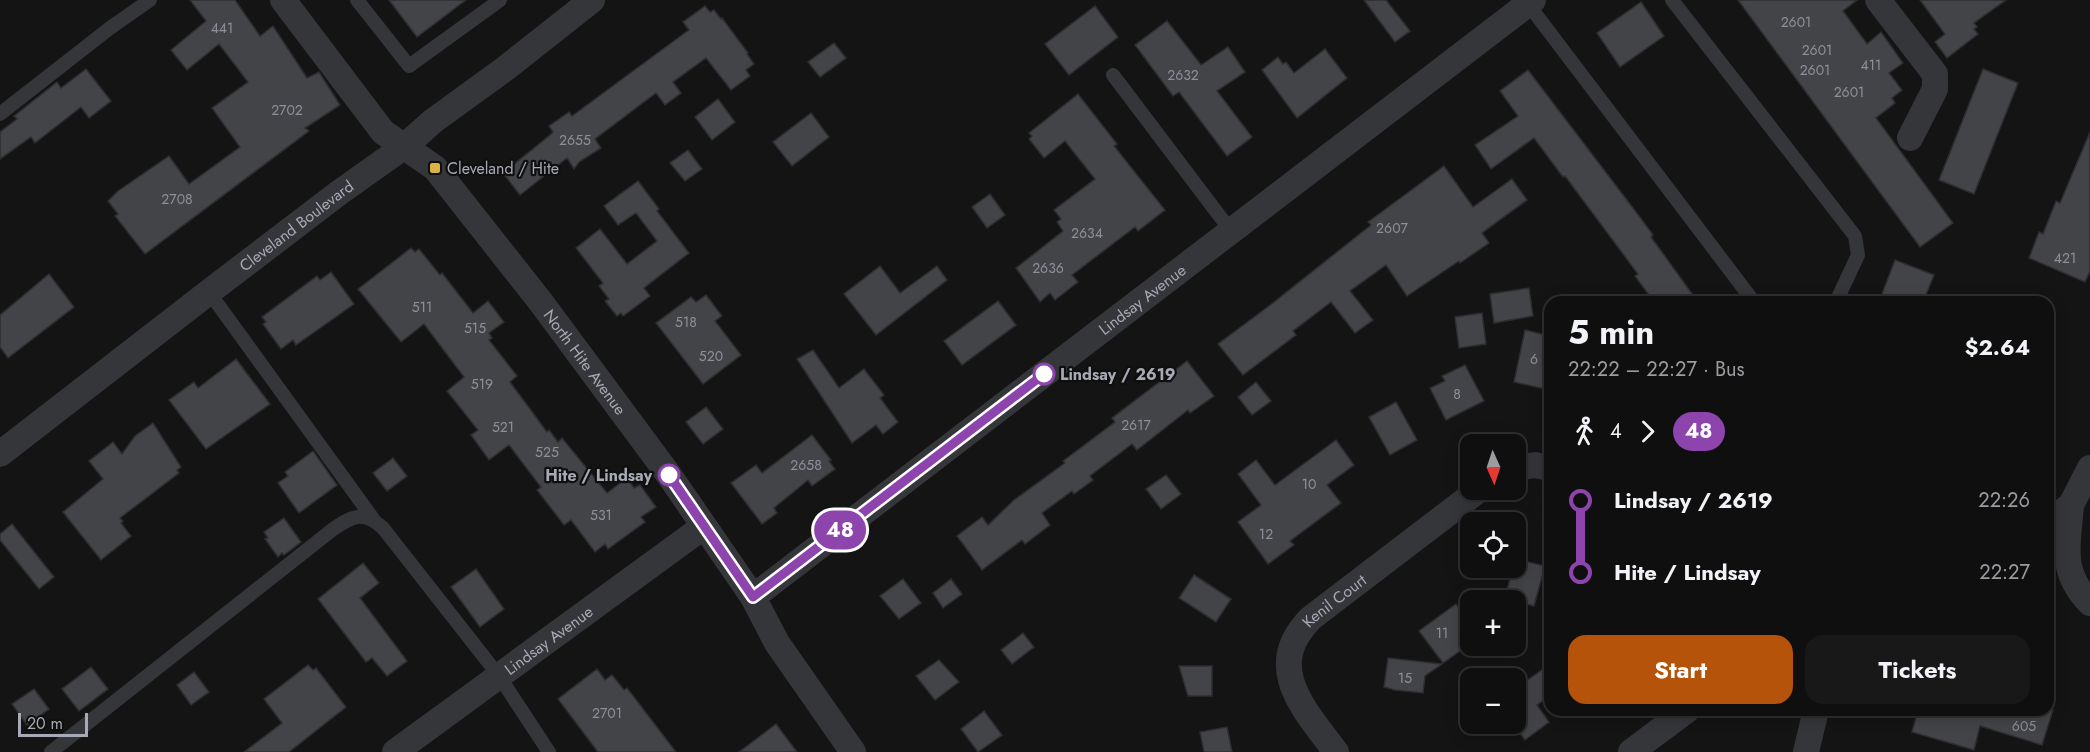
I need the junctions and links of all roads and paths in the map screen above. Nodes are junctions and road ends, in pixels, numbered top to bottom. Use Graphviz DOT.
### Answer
graph roads {
  1 [pos="150,0"];
  2 [pos="283,0"];
  3 [pos="357,0"];
  4 [pos="500,0"];
  5 [pos="1672,0"];
  6 [pos="1878,0"];
  7 [pos="1531,2"];
  8 [pos="581,3"];
  9 [pos="1113,75"];
  10 [pos="0,114"];
  11 [pos="1910,138"];
  12 [pos="405,146"];
  13 [pos="1231,231"];
  14 [pos="209,292"];
  15 [pos="1750,296"];
  16 [pos="1839,296"];
  17 [pos="0,454"];
  18 [pos="1526,466"];
  19 [pos="1544,467"];
  20 [pos="2090,468"];
  21 [pos="1466,500"];
  22 [pos="2071,505"];
  23 [pos="2054,518"];
  24 [pos="374,520"];
  25 [pos="704,527"];
  26 [pos="753,597"];
  27 [pos="2090,603"];
  28 [pos="499,676"];
  29 [pos="1679,716"];
  30 [pos="1815,716"];
  31 [pos="51,752"];
  32 [pos="395,752"];
  33 [pos="549,752"];
  34 [pos="853,752"];
  35 [pos="1336,752"];
  36 [pos="1631,752"];
  37 [pos="1806,752"];
  1 -- 10 [label="lane"];
  2 -- 12 [label="street, North Hite Avenue"];
  3 -- 4 [label="lane"];
  5 -- 16 [label="lane"];
  6 -- 11 [label="street"];
  7 -- 13 [label="street, Lindsay Avenue"];
  7 -- 15 [label="lane"];
  8 -- 12 [label="street, Cleveland Boulevard"];
  9 -- 13 [label="lane"];
  12 -- 14 [label="street, Cleveland Boulevard"];
  12 -- 25 [label="street, North Hite Avenue"];
  13 -- 26 [label="street, Lindsay Avenue"];
  14 -- 17 [label="street, Cleveland Boulevard"];
  14 -- 24 [label="lane"];
  18 -- 19 [label="street"];
  20 -- 22 [label="street"];
  21 -- 35 [label="street, Kenil Court"];
  22 -- 23 [label="street"];
  22 -- 27 [label="street"];
  24 -- 28 [label="lane"];
  24 -- 31 [label="lane"];
  25 -- 26 [label="street, North Hite Avenue"];
  25 -- 28 [label="street, Lindsay Avenue"];
  26 -- 34 [label="street, North Hite Avenue"];
  28 -- 32 [label="street, Lindsay Avenue"];
  28 -- 33 [label="lane"];
  29 -- 36 [label="street"];
  30 -- 37 [label="street"];
}
